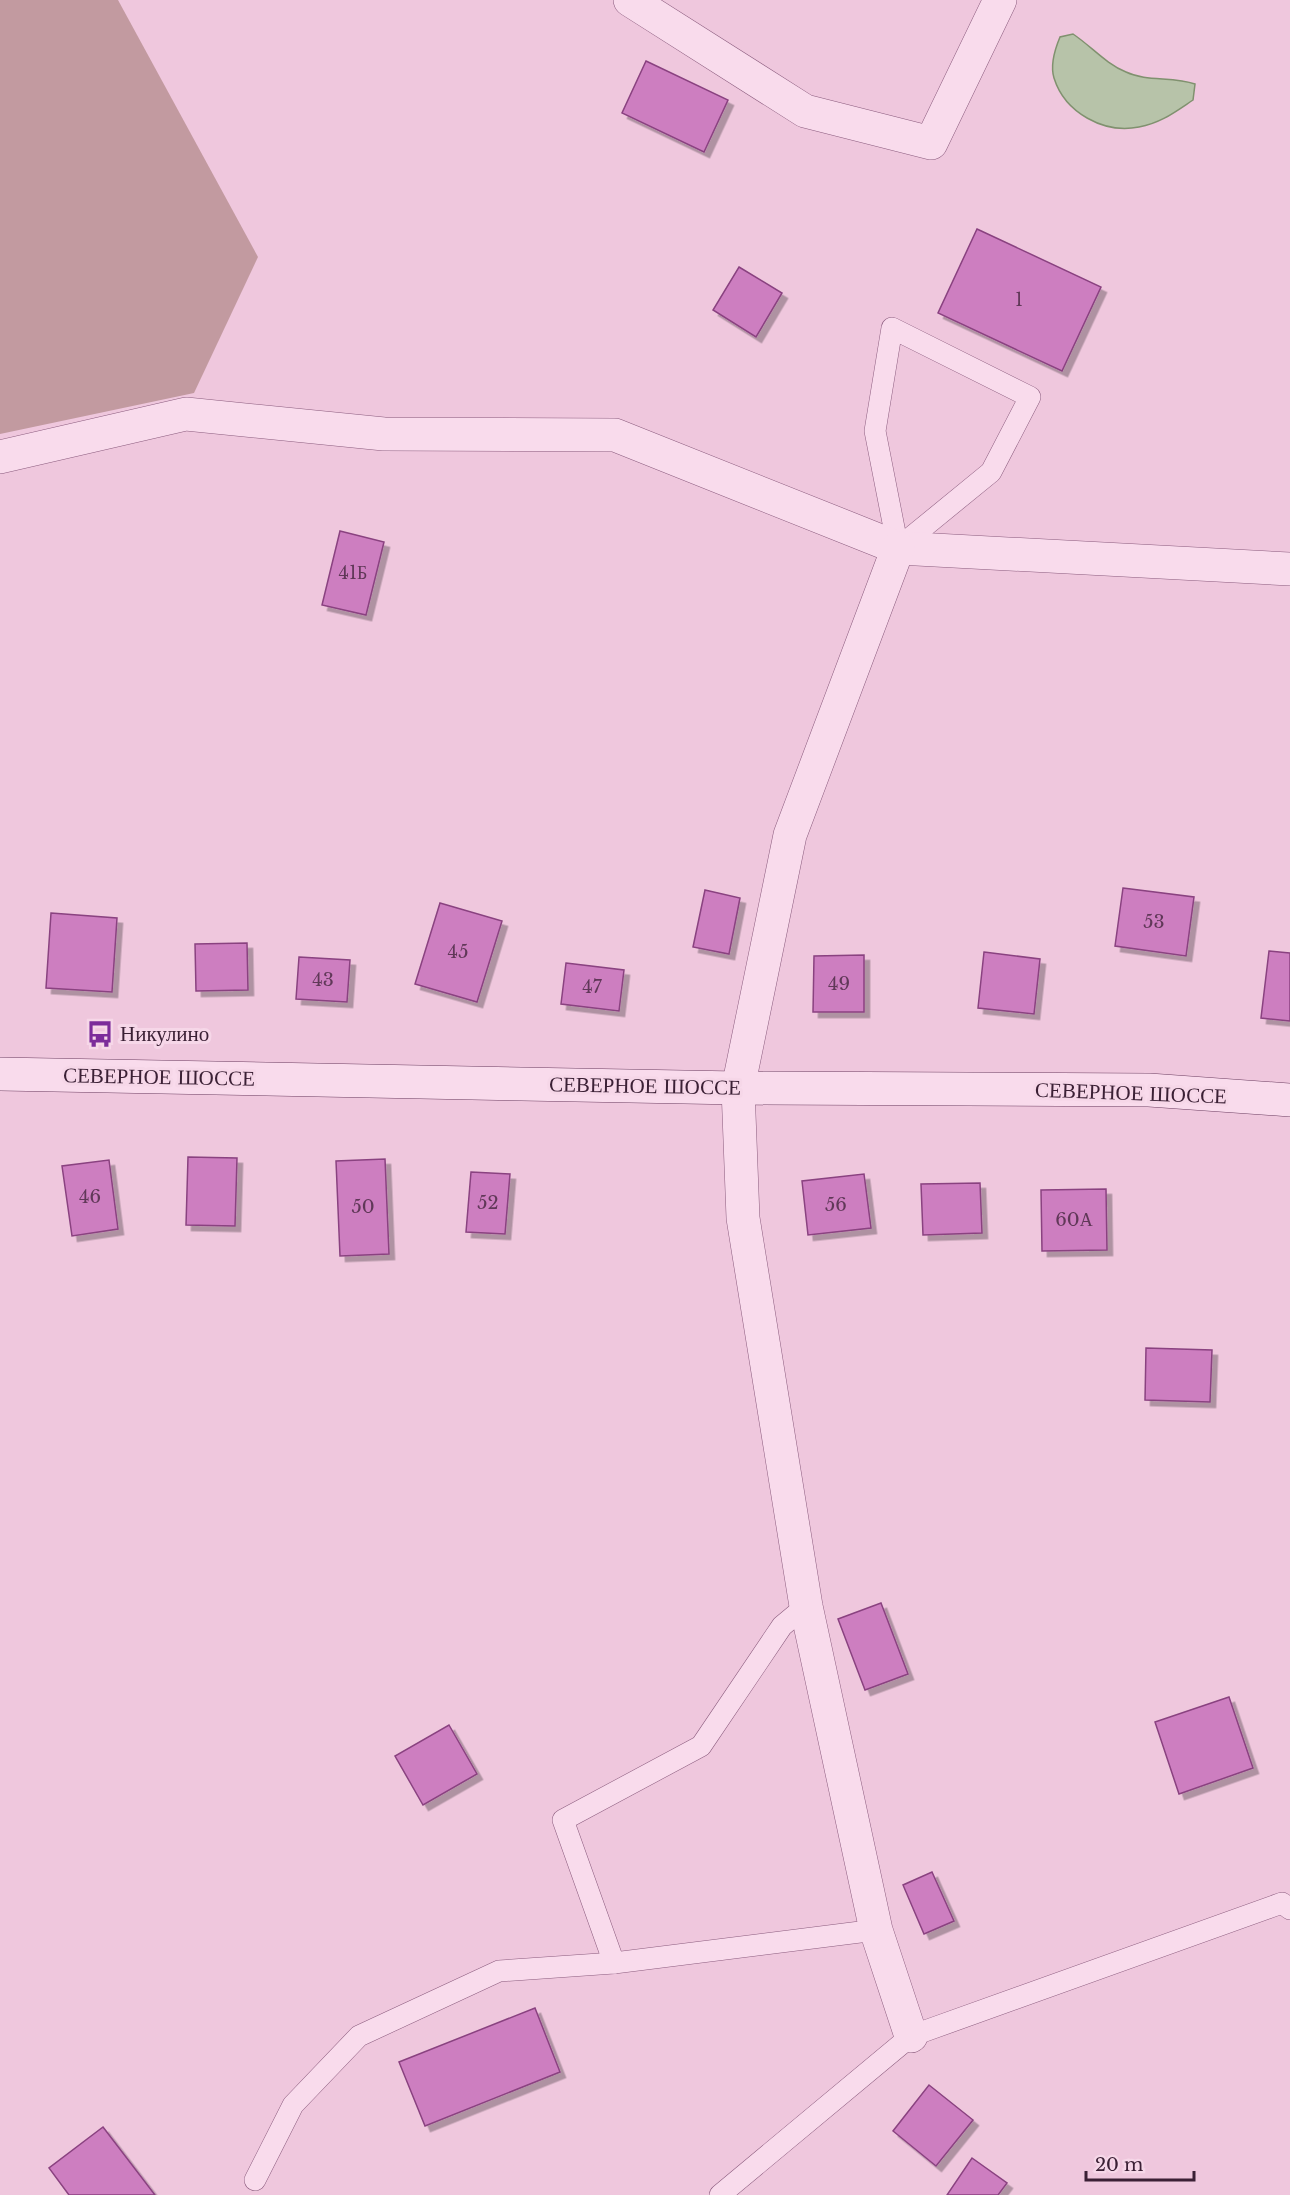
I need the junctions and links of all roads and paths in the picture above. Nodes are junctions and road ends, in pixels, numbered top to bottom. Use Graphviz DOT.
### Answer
graph roads {
  1 [pos="630,0"];
  2 [pos="1000,0"];
  3 [pos="0,457"];
  4 [pos="898,548"];
  5 [pos="1290,569"];
  6 [pos="0,1074"];
  7 [pos="738,1088"];
  8 [pos="1290,1100"];
  9 [pos="806,1606"];
  10 [pos="1290,1909"];
  11 [pos="876,1930"];
  12 [pos="614,1963"];
  13 [pos="911,2036"];
  14 [pos="255,2180"];
  15 [pos="720,2195"];
  1 -- 2 [label="street"];
  3 -- 4 [label="street"];
  4 -- 4 [label="lane"];
  4 -- 5 [label="street"];
  4 -- 7 [label="street"];
  6 -- 7 [label="street, СЕВЕРНОЕ ШОССЕ"];
  7 -- 8 [label="street, СЕВЕРНОЕ ШОССЕ"];
  7 -- 9 [label="street"];
  9 -- 11 [label="street"];
  9 -- 12 [label="lane"];
  10 -- 13 [label="lane"];
  11 -- 12 [label="lane"];
  11 -- 13 [label="street"];
  12 -- 14 [label="lane"];
  13 -- 15 [label="lane"];
}
